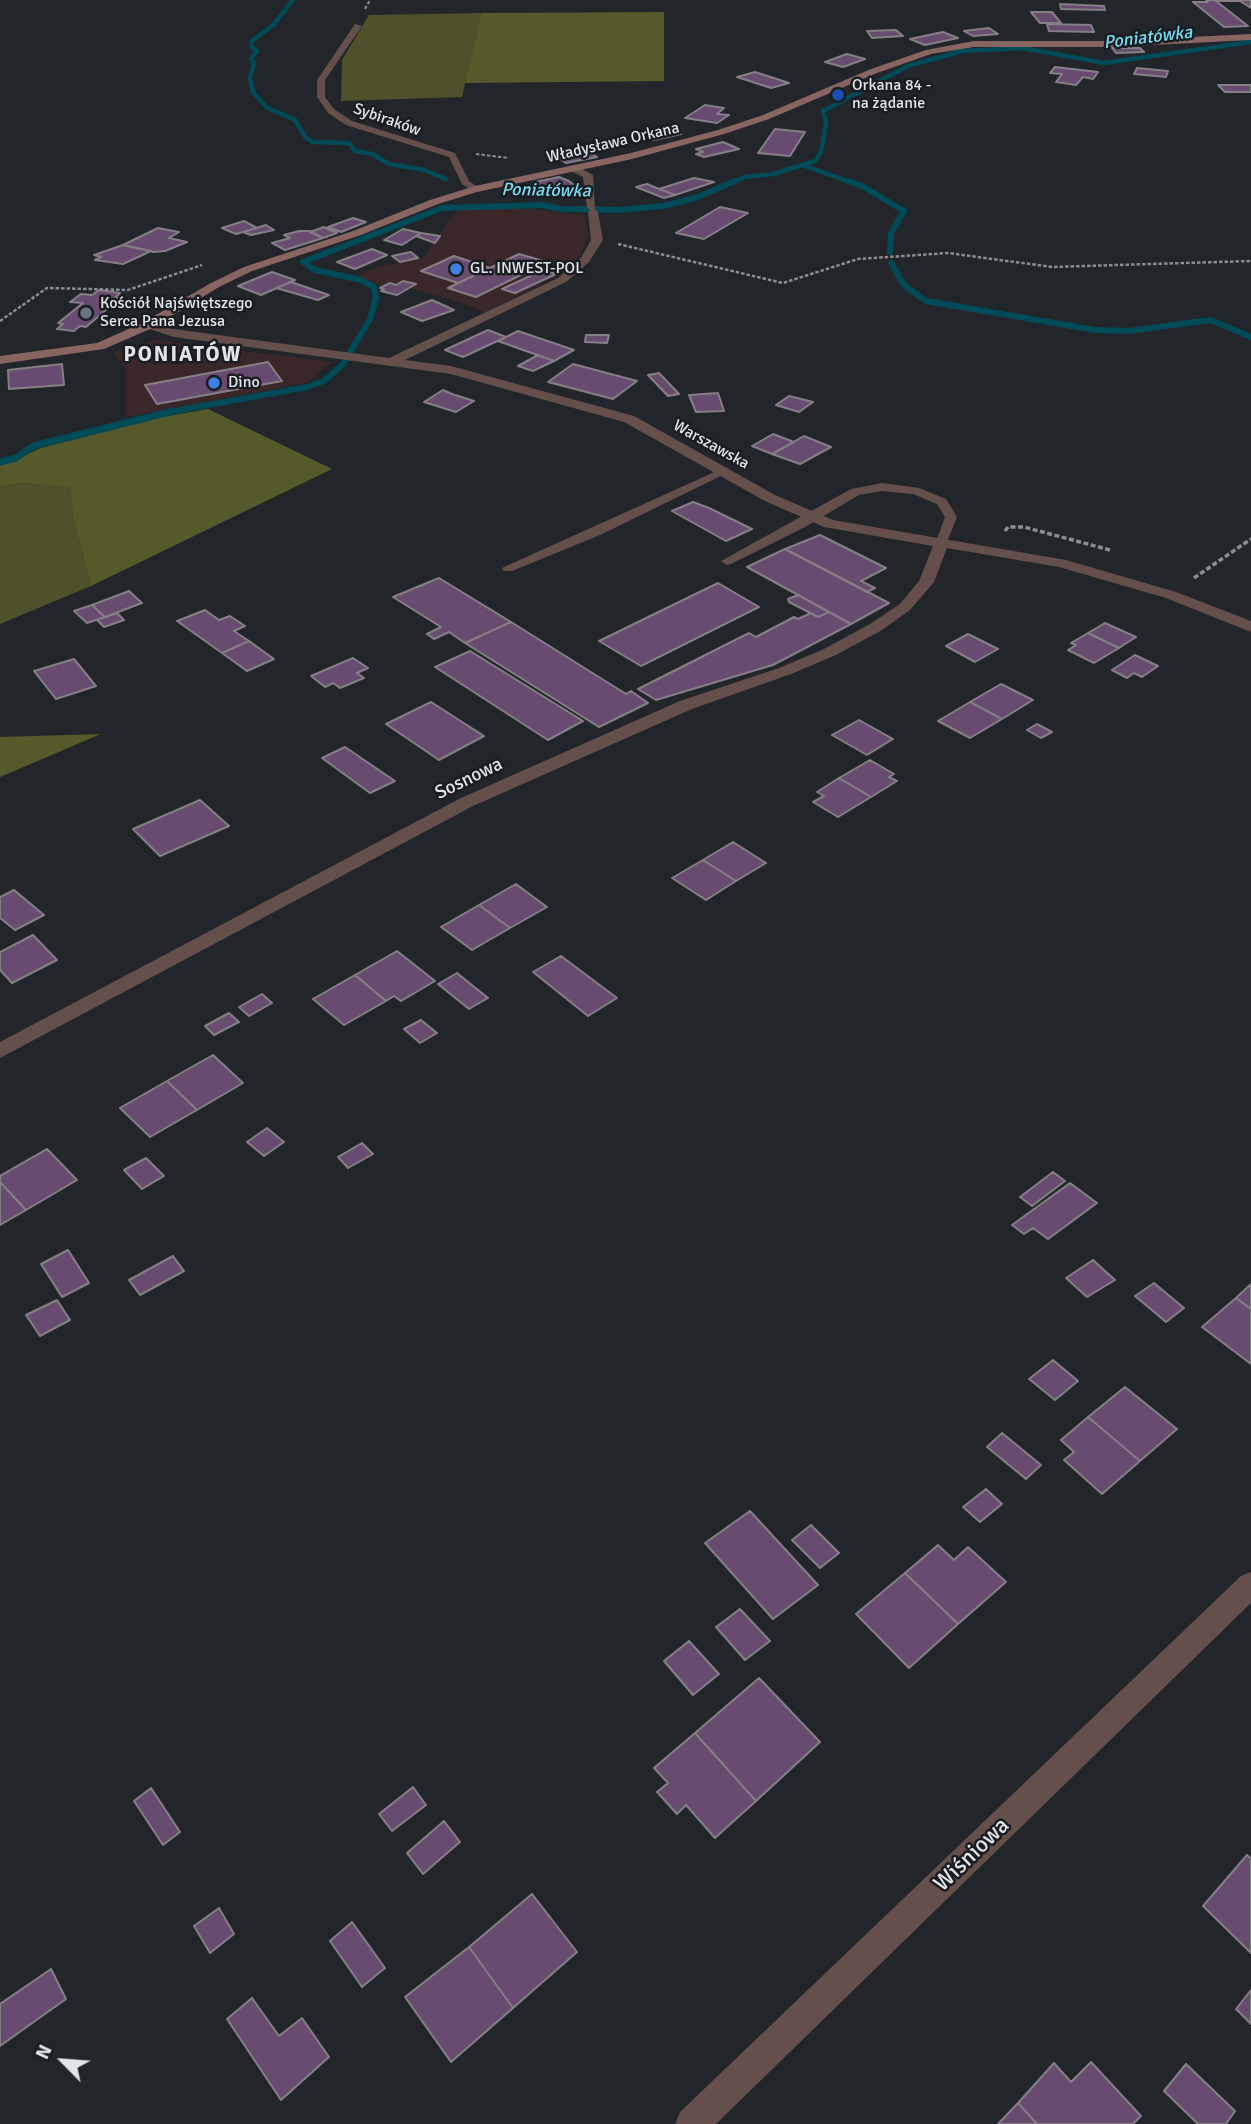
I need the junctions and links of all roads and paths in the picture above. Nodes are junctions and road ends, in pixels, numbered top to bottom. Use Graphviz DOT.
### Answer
graph roads {
  1 [pos="358,26"];
  2 [pos="1251,37"];
  3 [pos="575,169"];
  4 [pos="475,189"];
  5 [pos="597,240"];
  6 [pos="1251,261"];
  7 [pos="201,264"];
  8 [pos="0,321"];
  9 [pos="146,326"];
  10 [pos="0,360"];
  11 [pos="393,361"];
  12 [pos="723,472"];
  13 [pos="814,517"];
  14 [pos="1251,539"];
  15 [pos="941,544"];
  16 [pos="727,561"];
  17 [pos="508,568"];
  18 [pos="1171,595"];
  19 [pos="1251,627"];
  20 [pos="0,1051"];
  21 [pos="1251,1585"];
  22 [pos="692,2124"];
  1 -- 4 [label="lane, Sybiraków"];
  2 -- 3 [label="street, Władysława Orkana"];
  3 -- 4 [label="street, Władysława Orkana"];
  3 -- 5 [label="street"];
  4 -- 9 [label="street, Władysława Orkana"];
  5 -- 6 [label="path"];
  5 -- 11 [label="street"];
  7 -- 8 [label="path"];
  9 -- 10 [label="street, Władysława Orkana"];
  9 -- 11 [label="street, Warszawska"];
  11 -- 12 [label="street, Warszawska"];
  12 -- 13 [label="street, Warszawska"];
  12 -- 17 [label="lane"];
  13 -- 15 [label="street, Warszawska"];
  13 -- 15 [label="lane"];
  13 -- 16 [label="lane"];
  14 -- 18 [label="path"];
  15 -- 18 [label="street, Warszawska"];
  15 -- 20 [label="street, Sosnowa"];
  18 -- 19 [label="street, Warszawska"];
  21 -- 22 [label="street, Wiśniowa"];
}
